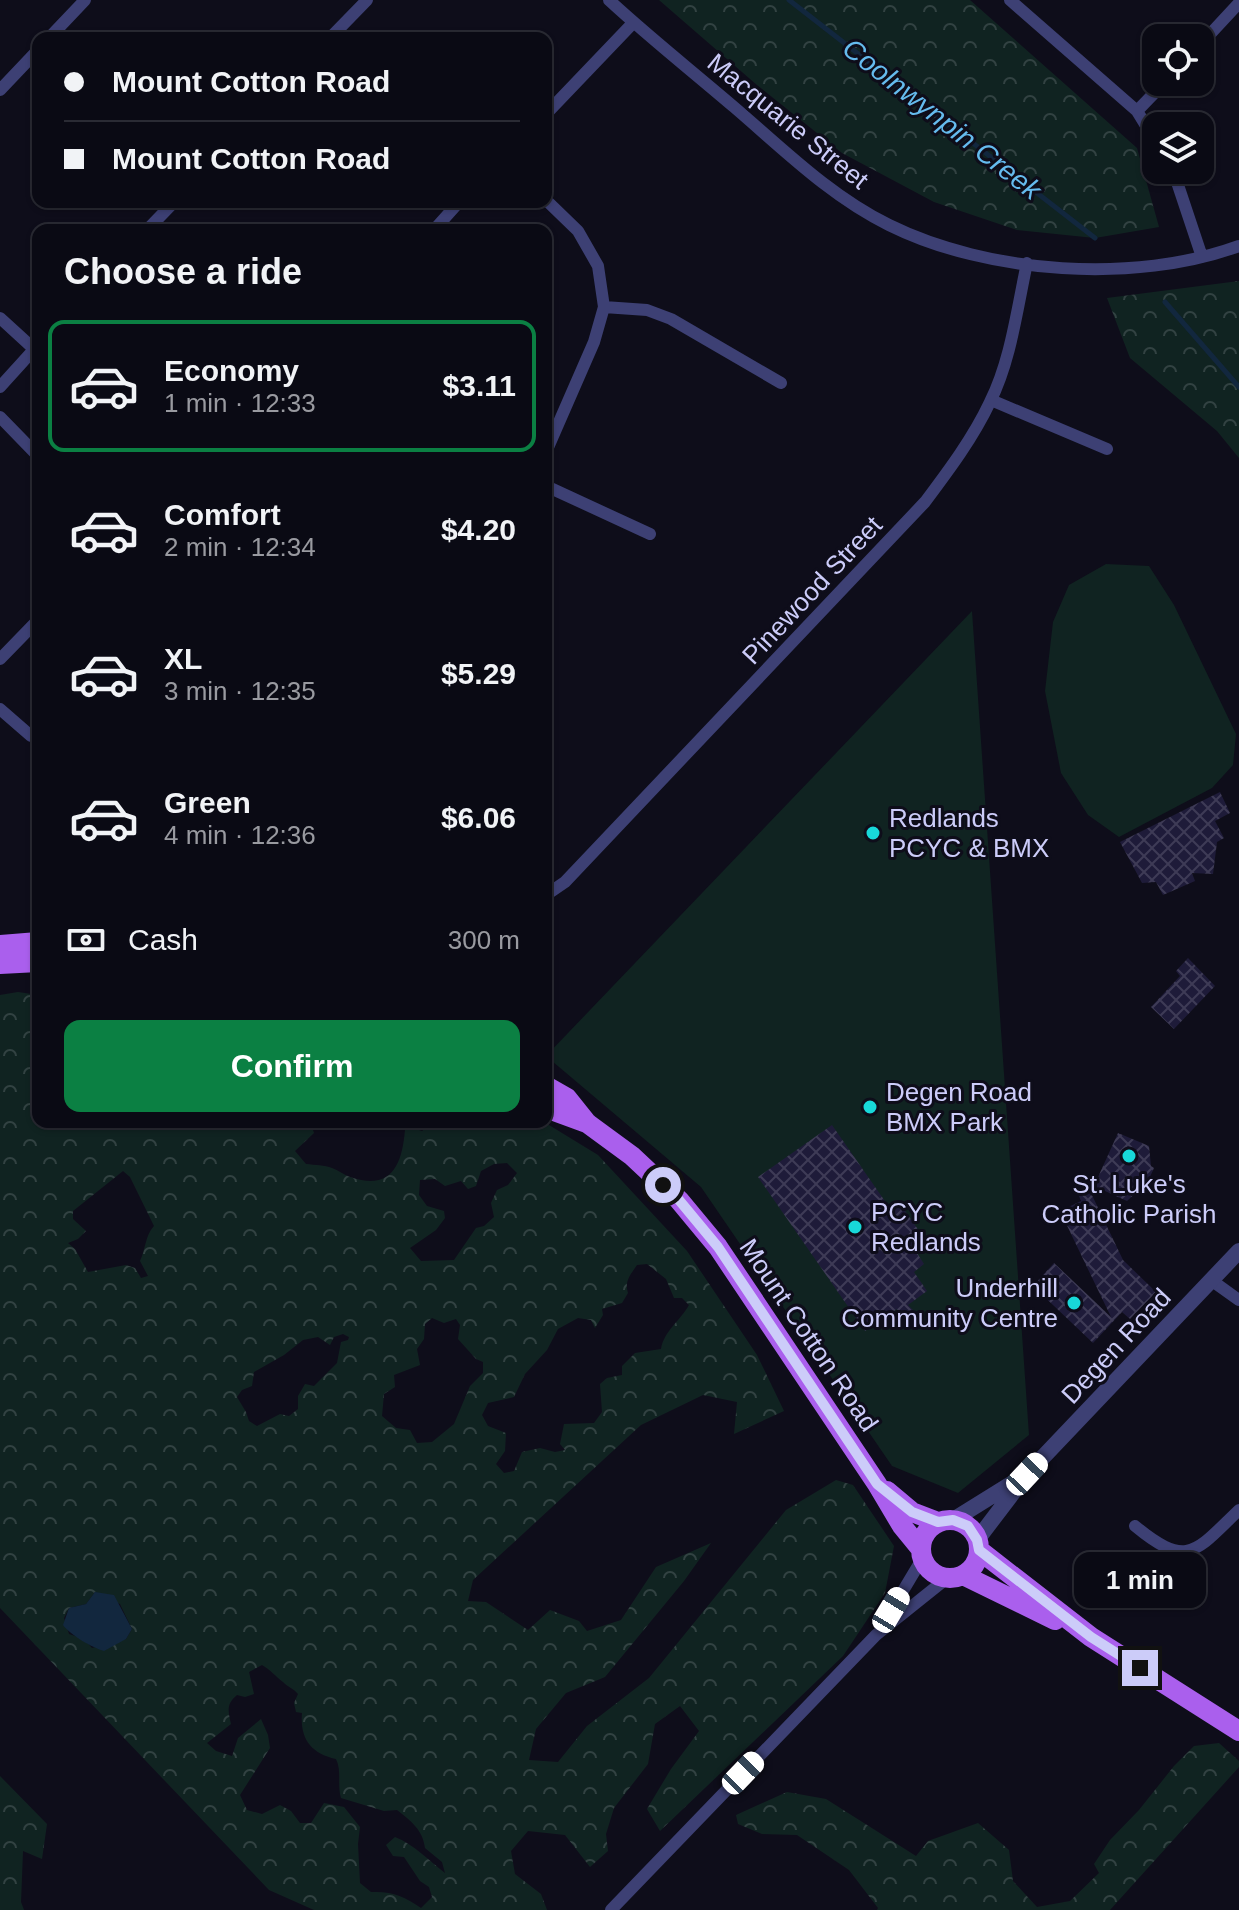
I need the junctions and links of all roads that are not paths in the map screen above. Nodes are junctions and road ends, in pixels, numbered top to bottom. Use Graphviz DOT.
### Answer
graph roads {
  1 [pos="85,0"];
  2 [pos="367,0"];
  3 [pos="609,0"];
  4 [pos="1010,0"];
  5 [pos="1239,3"];
  6 [pos="633,23"];
  7 [pos="1214,30"];
  8 [pos="55,32"];
  9 [pos="336,32"];
  10 [pos="32,56"];
  11 [pos="0,90"];
  12 [pos="1151,96"];
  13 [pos="552,108"];
  14 [pos="1137,111"];
  15 [pos="1142,119"];
  16 [pos="1178,184"];
  17 [pos="552,206"];
  18 [pos="168,208"];
  19 [pos="454,208"];
  20 [pos="153,224"];
  21 [pos="439,224"];
  22 [pos="1239,246"];
  23 [pos="1202,257"];
  24 [pos="1027,263"];
  25 [pos="604,307"];
  26 [pos="0,318"];
  27 [pos="32,344"];
  28 [pos="32,351"];
  29 [pos="781,383"];
  30 [pos="0,387"];
  31 [pos="991,400"];
  32 [pos="0,417"];
  33 [pos="552,438"];
  34 [pos="1107,449"];
  35 [pos="32,450"];
  36 [pos="552,489"];
  37 [pos="650,534"];
  38 [pos="32,626"];
  39 [pos="0,659"];
  40 [pos="0,709"];
  41 [pos="31,736"];
  42 [pos="552,891"];
  43 [pos="32,942"];
  44 [pos="0,945"];
  45 [pos="32,962"];
  46 [pos="0,964"];
  47 [pos="552,1089"];
  48 [pos="552,1110"];
  49 [pos="587,1123"];
  50 [pos="1239,1251"];
  51 [pos="1211,1280"];
  52 [pos="1239,1300"];
  53 [pos="1027,1474"];
  54 [pos="877,1484"];
  55 [pos="1239,1510"];
  56 [pos="946,1521"];
  57 [pos="1135,1526"];
  58 [pos="978,1545"];
  59 [pos="921,1554"];
  60 [pos="955,1577"];
  61 [pos="876,1635"];
  62 [pos="1091,1637"];
  63 [pos="1239,1731"];
  64 [pos="611,1910"];
  1 -- 8 [label="street"];
  2 -- 9 [label="street"];
  3 -- 6 [label="street, Macquarie Street"];
  4 -- 14 [label="street"];
  5 -- 7 [label="street"];
  6 -- 13 [label="street"];
  6 -- 24 [label="street, Macquarie Street"];
  10 -- 11 [label="street"];
  12 -- 14 [label="street"];
  14 -- 15 [label="street"];
  16 -- 23 [label="street"];
  17 -- 25 [label="street"];
  18 -- 20 [label="street"];
  19 -- 21 [label="street"];
  22 -- 23 [label="street, Macquarie Street"];
  23 -- 24 [label="street, Macquarie Street"];
  24 -- 31 [label="street, Pinewood Street"];
  25 -- 29 [label="street"];
  25 -- 33 [label="street"];
  26 -- 27 [label="street"];
  28 -- 30 [label="street"];
  31 -- 34 [label="street"];
  31 -- 42 [label="street, Pinewood Street"];
  32 -- 35 [label="street"];
  36 -- 37 [label="street"];
  38 -- 39 [label="street"];
  40 -- 41 [label="street"];
  43 -- 44 [label="main road"];
  45 -- 46 [label="main road"];
  47 -- 49 [label="main road, Mount Cotton Road"];
  48 -- 49 [label="main road, Mount Cotton Road"];
  49 -- 54 [label="main road, Mount Cotton Road"];
  50 -- 51 [label="street, Degen Road"];
  51 -- 52 [label="street"];
  51 -- 53 [label="street, Degen Road"];
  53 -- 56 [label="street, Degen Road"];
  53 -- 58 [label="street, Degen Road"];
  54 -- 56 [label="main road, Mount Cotton Road"];
  54 -- 59 [label="main road, Mount Cotton Road"];
  55 -- 57 [label="street"];
  56 -- 58 [label="main road"];
  56 -- 59 [label="main road"];
  58 -- 60 [label="main road"];
  58 -- 62 [label="main road"];
  59 -- 60 [label="main road"];
  59 -- 61 [label="street"];
  60 -- 61 [label="street"];
  60 -- 62 [label="main road"];
  61 -- 64 [label="street"];
  62 -- 63 [label="main road"];
}
